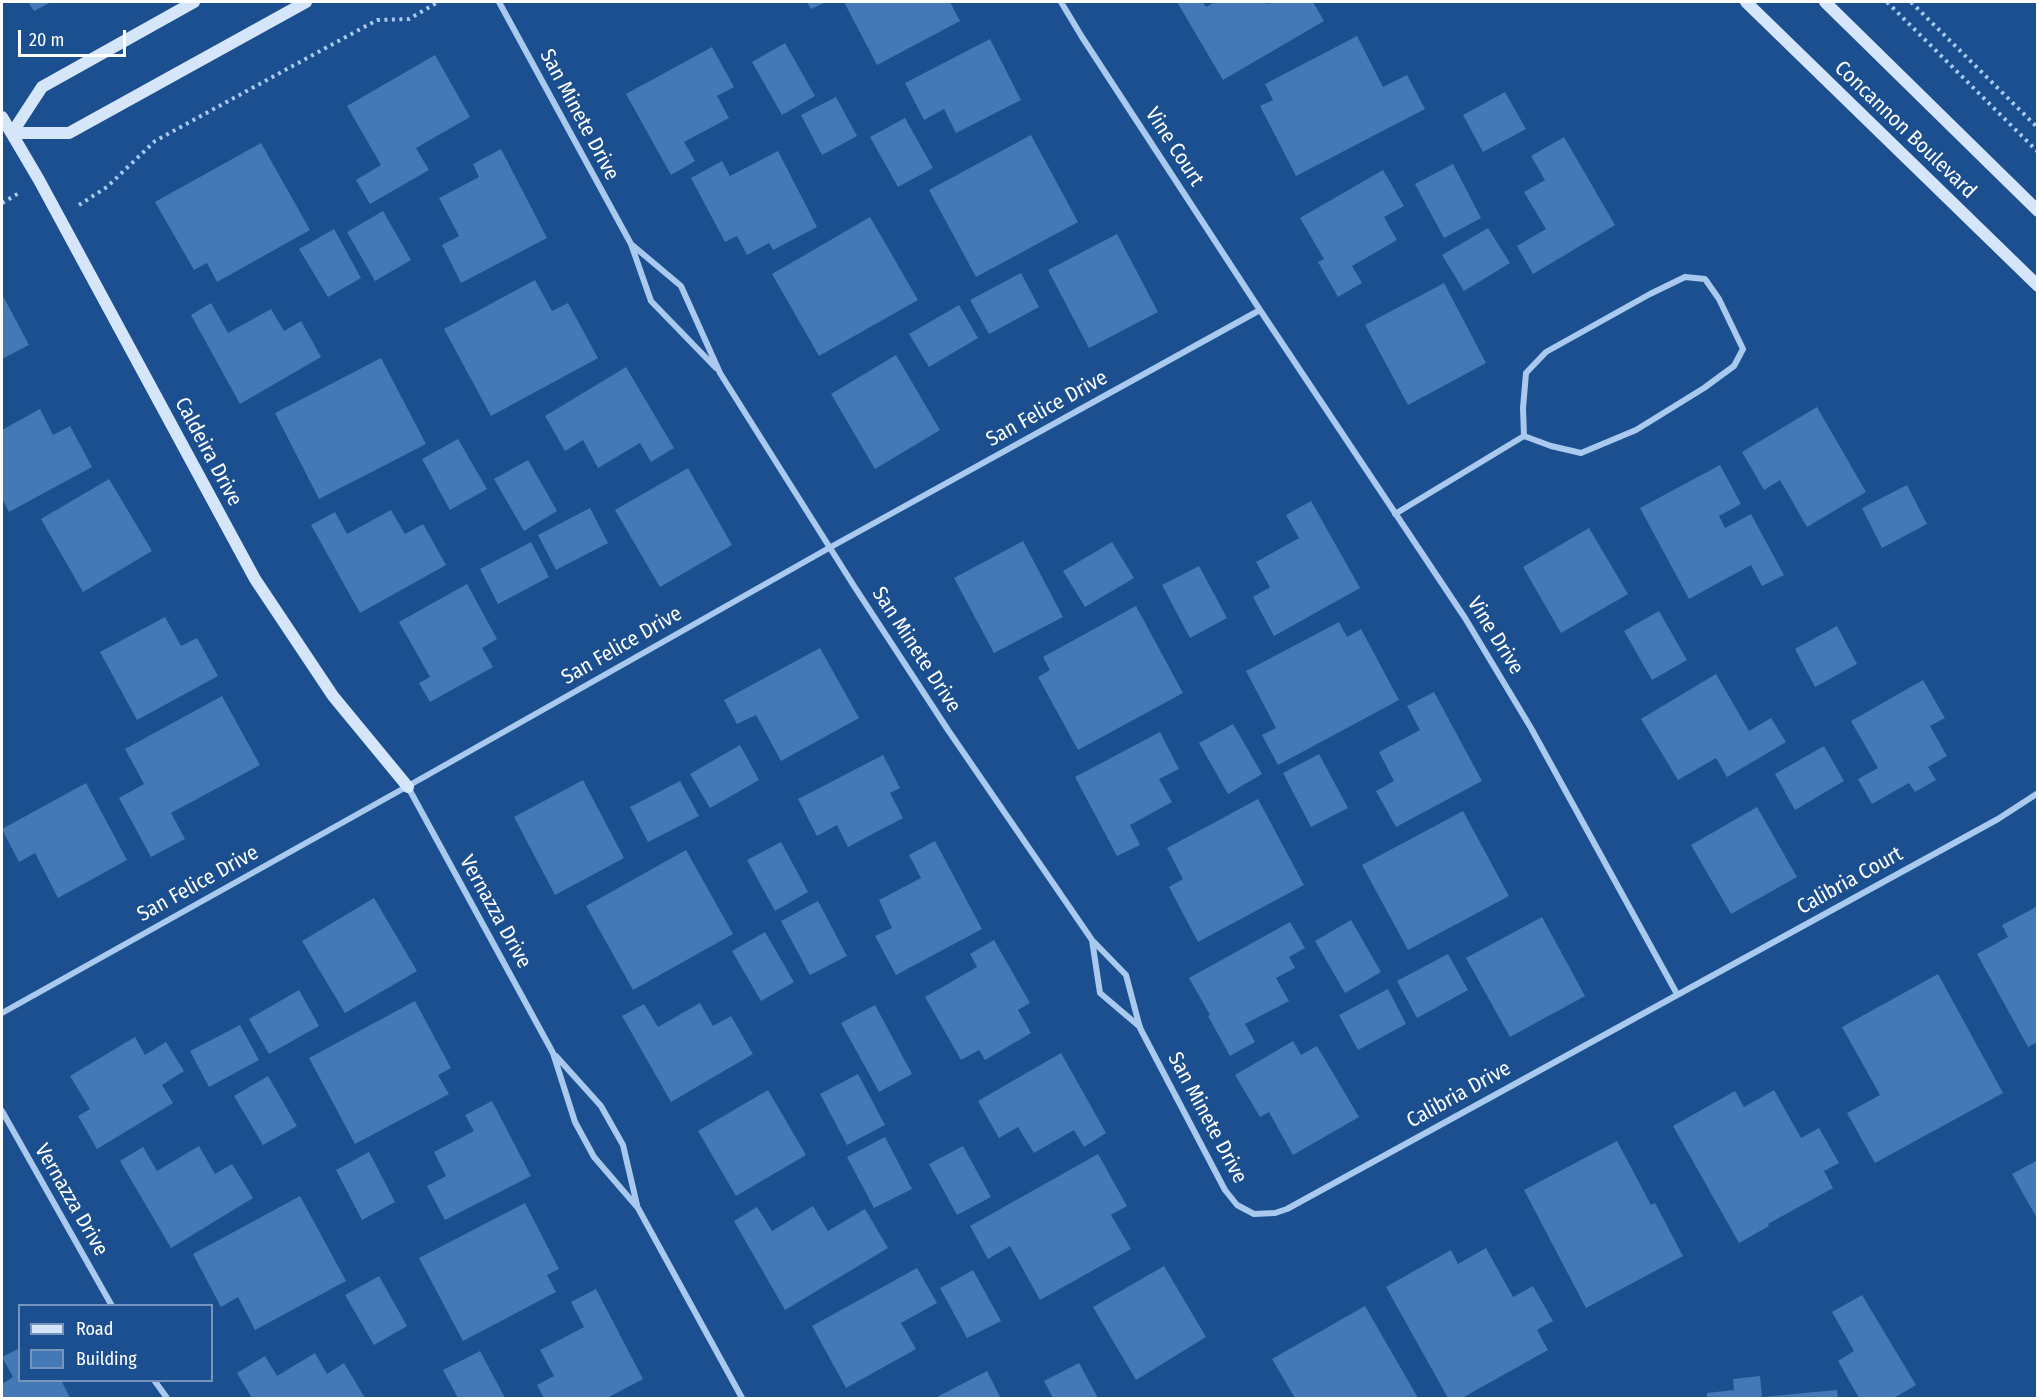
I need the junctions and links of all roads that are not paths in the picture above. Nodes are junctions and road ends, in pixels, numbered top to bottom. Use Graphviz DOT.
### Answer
graph roads {
  1 [pos="194,2"];
  2 [pos="306,2"];
  3 [pos="499,2"];
  4 [pos="1061,2"];
  5 [pos="1746,2"];
  6 [pos="1825,2"];
  7 [pos="2,117"];
  8 [pos="7,136"];
  9 [pos="2037,211"];
  10 [pos="630,244"];
  11 [pos="2037,286"];
  12 [pos="1260,310"];
  13 [pos="720,373"];
  14 [pos="1524,436"];
  15 [pos="1395,514"];
  16 [pos="830,548"];
  17 [pos="408,786"];
  18 [pos="2037,793"];
  19 [pos="1092,940"];
  20 [pos="1677,994"];
  21 [pos="2,1013"];
  22 [pos="1140,1028"];
  23 [pos="553,1053"];
  24 [pos="2,1111"];
  25 [pos="638,1208"];
  26 [pos="1254,1214"];
  27 [pos="111,1304"];
  28 [pos="155,1382"];
  29 [pos="164,1397"];
  30 [pos="742,1398"];
  1 -- 8 [label="street"];
  2 -- 8 [label="street"];
  3 -- 10 [label="street, San Minete Drive"];
  4 -- 12 [label="street, Vine Court"];
  5 -- 11 [label="street, Concannon Boulevard"];
  6 -- 9 [label="street, Concannon Boulevard"];
  7 -- 8 [label="street, Caldeira Drive"];
  8 -- 17 [label="street, Caldeira Drive"];
  10 -- 13 [label="street, San Minete Drive"];
  10 -- 13 [label="street, San Minete Drive"];
  12 -- 15 [label="street, Vine Drive"];
  12 -- 16 [label="street, San Felice Drive"];
  13 -- 16 [label="street, San Minete Drive"];
  14 -- 14 [label="street"];
  14 -- 15 [label="street"];
  15 -- 20 [label="street, Vine Drive"];
  16 -- 17 [label="street, San Felice Drive"];
  16 -- 19 [label="street, San Minete Drive"];
  17 -- 21 [label="street, San Felice Drive"];
  17 -- 23 [label="street, Vernazza Drive"];
  18 -- 20 [label="street, Calibria Court"];
  19 -- 22 [label="street, San Minete Drive"];
  19 -- 22 [label="street, San Minete Drive"];
  20 -- 26 [label="street, Calibria Drive"];
  22 -- 26 [label="street, San Minete Drive"];
  23 -- 25 [label="street, Vernazza Drive"];
  23 -- 25 [label="street, Vernazza Drive"];
  24 -- 27 [label="street, Vernazza Drive"];
  25 -- 30 [label="street, Vernazza Drive"];
  28 -- 29 [label="street"];
}
